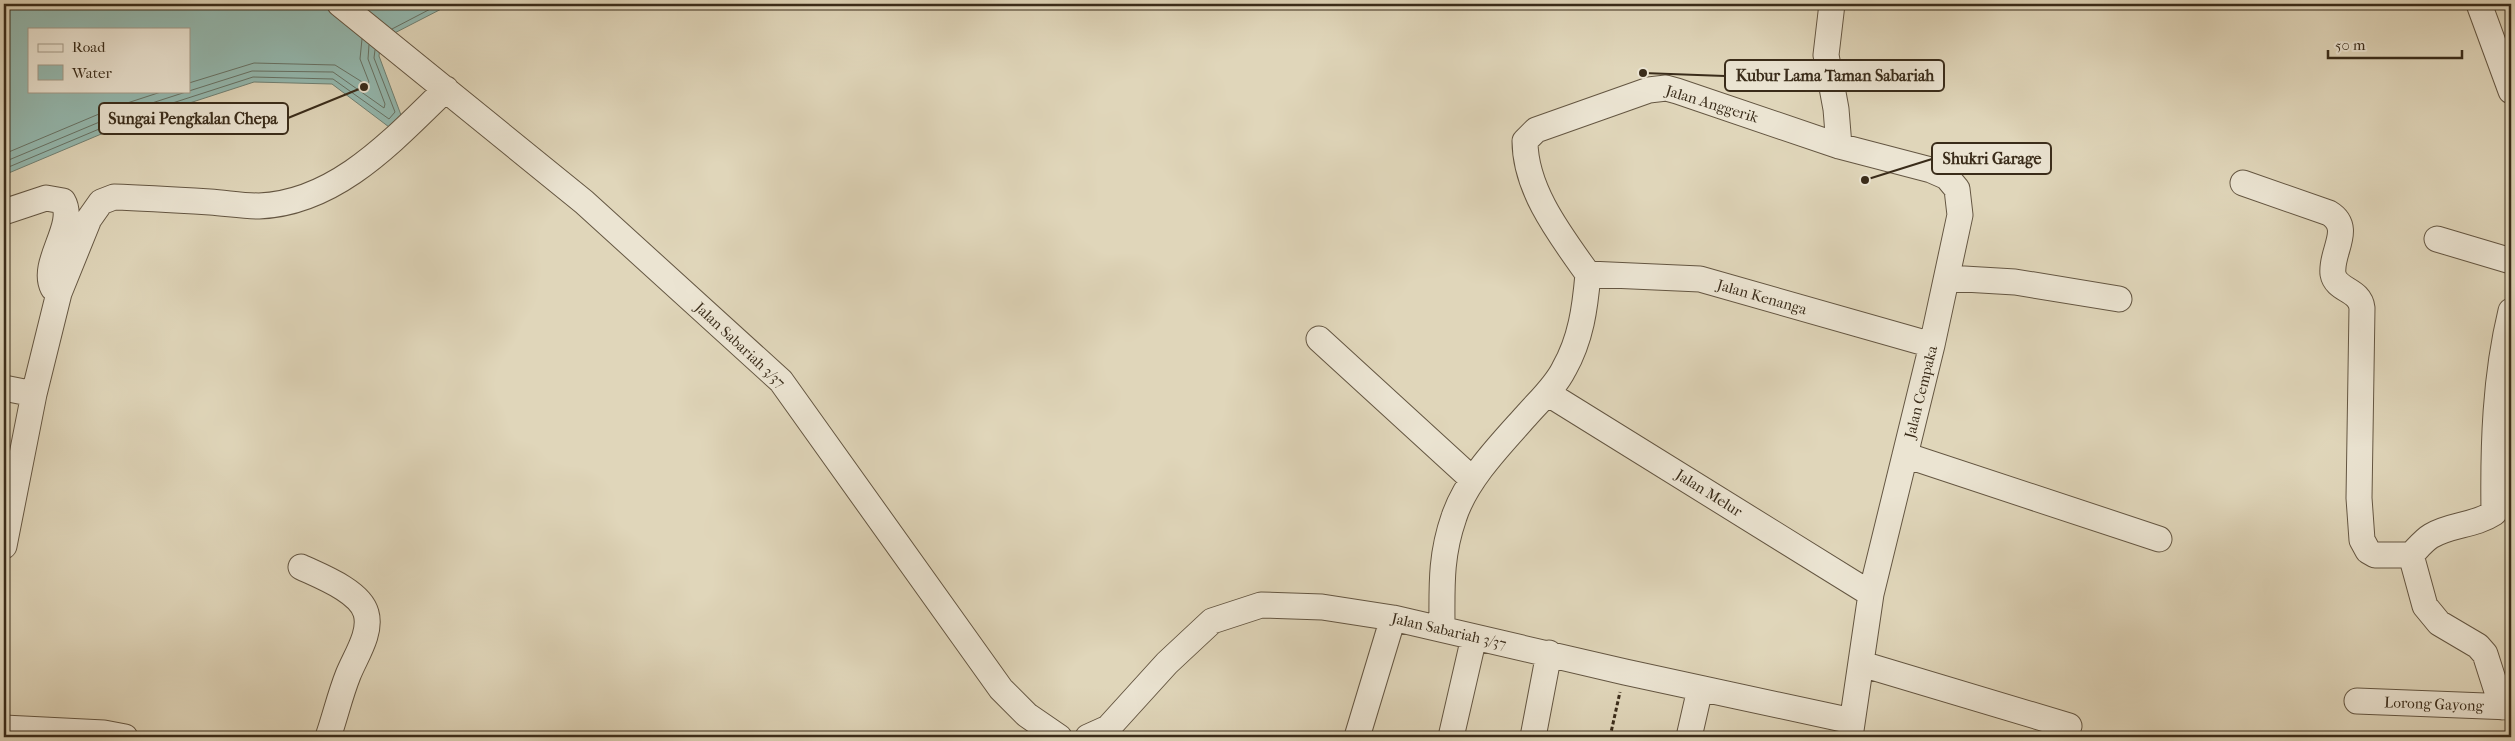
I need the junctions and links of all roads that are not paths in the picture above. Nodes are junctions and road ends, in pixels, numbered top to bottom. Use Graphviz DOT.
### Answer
graph roads {
  1 [pos="340,4"];
  2 [pos="1832,4"];
  3 [pos="2479,4"];
  4 [pos="446,89"];
  5 [pos="2511,91"];
  6 [pos="1839,146"];
  7 [pos="2243,183"];
  8 [pos="1957,189"];
  9 [pos="4,212"];
  10 [pos="2437,238"];
  11 [pos="2511,261"];
  12 [pos="1588,274"];
  13 [pos="1947,278"];
  14 [pos="59,293"];
  15 [pos="2119,299"];
  16 [pos="2511,312"];
  17 [pos="1319,339"];
  18 [pos="1932,345"];
  19 [pos="4,388"];
  20 [pos="1547,393"];
  21 [pos="34,394"];
  22 [pos="2503,423"];
  23 [pos="1905,455"];
  24 [pos="1472,479"];
  25 [pos="2502,515"];
  26 [pos="2159,539"];
  27 [pos="4,546"];
  28 [pos="2411,555"];
  29 [pos="301,567"];
  30 [pos="1871,594"];
  31 [pos="1393,618"];
  32 [pos="1442,629"];
  33 [pos="1474,637"];
  34 [pos="1549,653"];
  35 [pos="1862,664"];
  36 [pos="1700,689"];
  37 [pos="2357,701"];
  38 [pos="2507,707"];
  39 [pos="2069,726"];
  40 [pos="4,728"];
  41 [pos="1851,729"];
  42 [pos="125,737"];
  43 [pos="328,737"];
  44 [pos="1058,737"];
  45 [pos="1088,737"];
  46 [pos="1357,737"];
  47 [pos="1451,737"];
  48 [pos="1532,737"];
  49 [pos="1689,737"];
  1 -- 4 [label="street, Jalan Sabariah 3/37"];
  2 -- 6 [label="street"];
  3 -- 5 [label="street"];
  4 -- 14 [label="street"];
  4 -- 44 [label="street, Jalan Sabariah 3/37"];
  6 -- 8 [label="street, Jalan Anggerik"];
  6 -- 12 [label="street, Jalan Anggerik"];
  7 -- 28 [label="street"];
  8 -- 13 [label="street, Jalan Cempaka"];
  9 -- 14 [label="street"];
  10 -- 11 [label="street"];
  12 -- 18 [label="street, Jalan Kenanga"];
  12 -- 20 [label="street"];
  13 -- 15 [label="street"];
  13 -- 18 [label="street, Jalan Cempaka"];
  14 -- 21 [label="street"];
  16 -- 22 [label="street"];
  17 -- 24 [label="street"];
  18 -- 23 [label="street, Jalan Cempaka"];
  19 -- 21 [label="street"];
  20 -- 24 [label="street"];
  20 -- 30 [label="street, Jalan Melur"];
  21 -- 27 [label="street"];
  22 -- 25 [label="street"];
  23 -- 26 [label="street"];
  23 -- 30 [label="street, Jalan Cempaka"];
  24 -- 32 [label="street"];
  25 -- 28 [label="street"];
  28 -- 38 [label="street"];
  29 -- 43 [label="street"];
  30 -- 35 [label="street, Jalan Cempaka"];
  31 -- 32 [label="street, Jalan Sabariah 3/37"];
  31 -- 45 [label="street, Jalan Sabariah 3/37"];
  31 -- 46 [label="street"];
  32 -- 33 [label="street, Jalan Sabariah 3/37"];
  33 -- 34 [label="street, Jalan Sabariah 3/37"];
  33 -- 47 [label="street"];
  34 -- 36 [label="street, Jalan Sabariah 3/37"];
  34 -- 48 [label="street"];
  35 -- 39 [label="street"];
  35 -- 41 [label="street, Jalan Cempaka"];
  36 -- 41 [label="street, Jalan Sabariah 3/37"];
  36 -- 49 [label="street"];
  37 -- 38 [label="street, Lorong Gayong"];
  40 -- 42 [label="street"];
}
